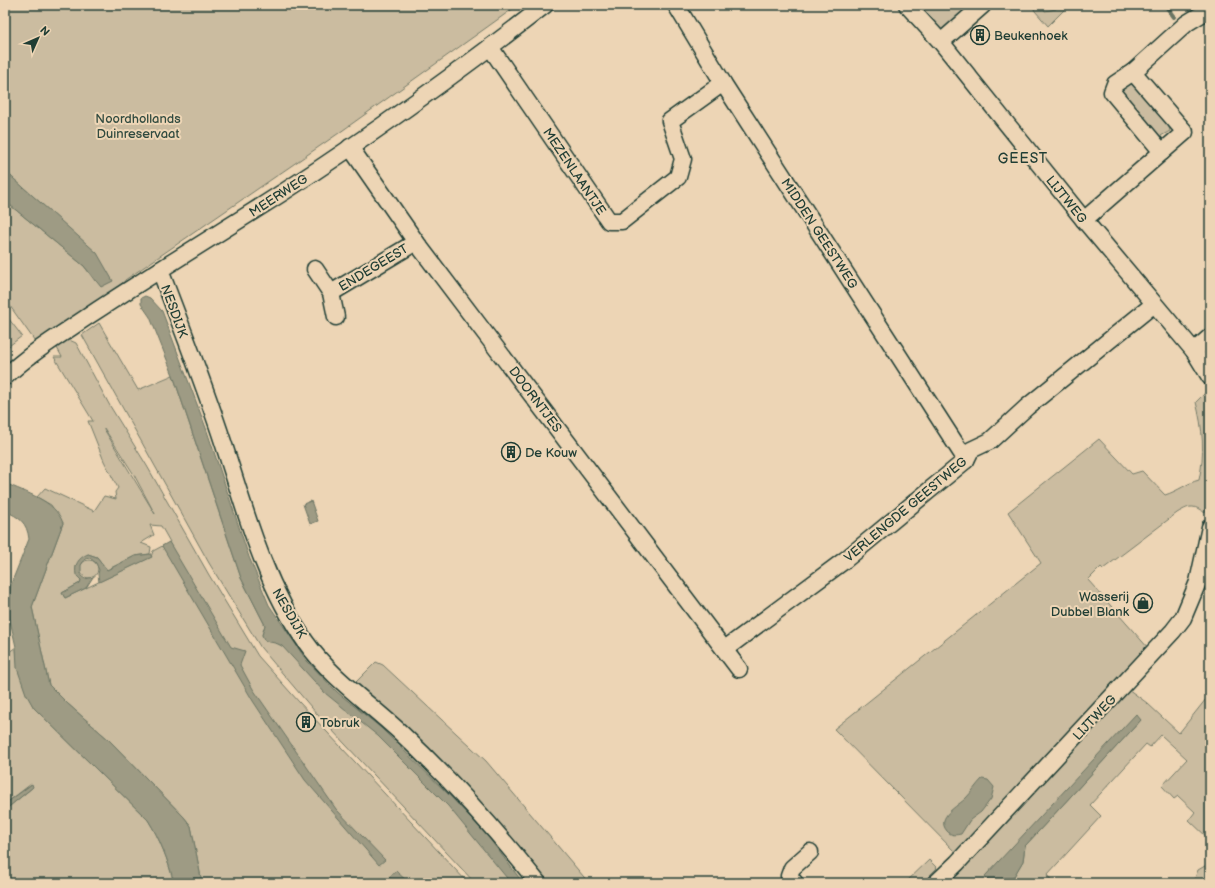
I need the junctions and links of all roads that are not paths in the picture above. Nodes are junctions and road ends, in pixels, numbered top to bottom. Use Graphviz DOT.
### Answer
graph roads {
  1 [pos="546,5"];
  2 [pos="676,5"];
  3 [pos="907,5"];
  4 [pos="983,5"];
  5 [pos="1210,9"];
  6 [pos="941,42"];
  7 [pos="490,48"];
  8 [pos="1133,72"];
  9 [pos="723,83"];
  10 [pos="350,147"];
  11 [pos="1162,152"];
  12 [pos="1084,220"];
  13 [pos="416,242"];
  14 [pos="315,269"];
  15 [pos="160,270"];
  16 [pos="331,293"];
  17 [pos="1154,304"];
  18 [pos="336,318"];
  19 [pos="1210,337"];
  20 [pos="1194,351"];
  21 [pos="5,377"];
  22 [pos="1210,377"];
  23 [pos="966,460"];
  24 [pos="1210,527"];
  25 [pos="725,649"];
  26 [pos="739,669"];
  27 [pos="810,852"];
  28 [pos="538,883"];
  29 [pos="795,883"];
  30 [pos="936,883"];
  1 -- 7 [label="street, MEERWEG"];
  2 -- 9 [label="street, MIDDEN GEESTWEG"];
  3 -- 6 [label="street, LIJTWEG"];
  4 -- 6 [label="street"];
  5 -- 8 [label="street"];
  6 -- 12 [label="street, LIJTWEG"];
  7 -- 9 [label="street, MEZENLAANTJE"];
  7 -- 10 [label="street, MEERWEG"];
  8 -- 11 [label="street"];
  8 -- 11 [label="street"];
  9 -- 23 [label="street, MIDDEN GEESTWEG"];
  10 -- 13 [label="street, DOORNTJES"];
  10 -- 15 [label="street, MEERWEG"];
  11 -- 12 [label="street"];
  12 -- 17 [label="street, LIJTWEG"];
  13 -- 16 [label="street, ENDEGEEST"];
  13 -- 25 [label="street, DOORNTJES"];
  14 -- 16 [label="street, ENDEGEEST"];
  15 -- 21 [label="street, MEERWEG"];
  15 -- 28 [label="street, NESDIJK"];
  16 -- 18 [label="street, ENDEGEEST"];
  17 -- 20 [label="street, LIJTWEG"];
  17 -- 23 [label="street, VERLENGDE GEESTWEG"];
  19 -- 20 [label="street"];
  20 -- 22 [label="street, LIJTWEG"];
  23 -- 25 [label="street, VERLENGDE GEESTWEG"];
  24 -- 30 [label="street, LIJTWEG"];
  25 -- 26 [label="street, DOORNTJES"];
  27 -- 29 [label="street"];
}
